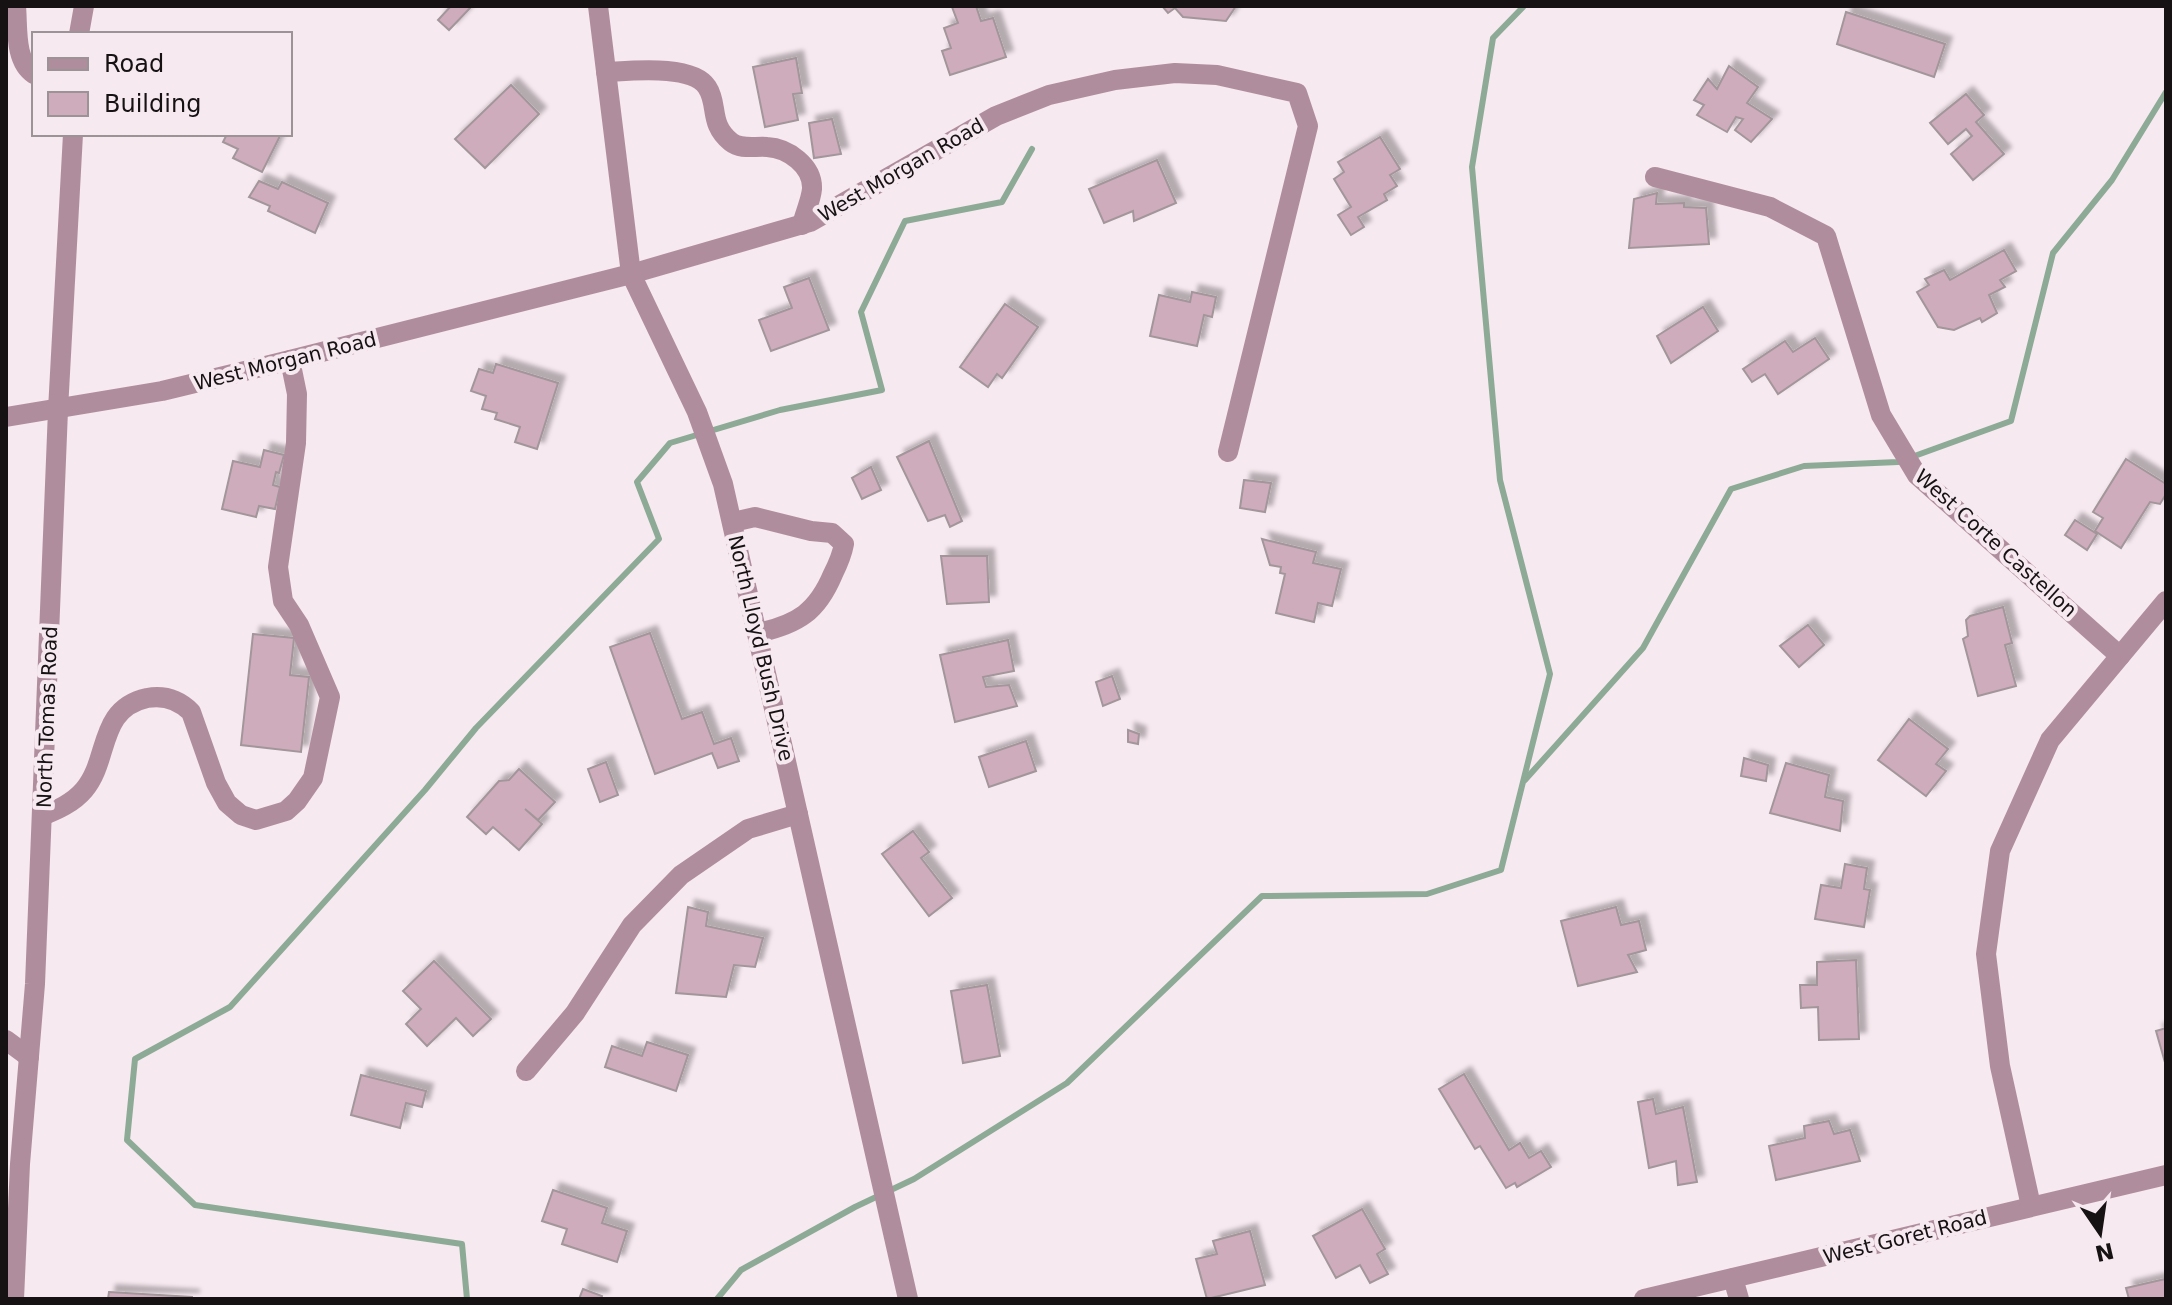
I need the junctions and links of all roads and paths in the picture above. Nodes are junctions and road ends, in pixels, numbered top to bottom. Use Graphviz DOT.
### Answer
graph roads {
  1 [pos="16,6"];
  2 [pos="84,6"];
  3 [pos="598,6"];
  4 [pos="79,32"];
  5 [pos="606,72"];
  6 [pos="32,73"];
  7 [pos="73,136"];
  8 [pos="1655,177"];
  9 [pos="802,225"];
  10 [pos="631,274"];
  11 [pos="290,360"];
  12 [pos="58,410"];
  13 [pos="6,417"];
  14 [pos="1228,452"];
  15 [pos="733,522"];
  16 [pos="2166,601"];
  17 [pos="758,633"];
  18 [pos="2120,656"];
  19 [pos="798,814"];
  20 [pos="42,816"];
  21 [pos="6,1040"];
  22 [pos="29,1057"];
  23 [pos="526,1071"];
  24 [pos="13,1164"];
  25 [pos="2166,1175"];
  26 [pos="2031,1206"];
  27 [pos="1733,1278"];
  28 [pos="14,1299"];
  29 [pos="908,1299"];
  30 [pos="1644,1299"];
  31 [pos="1739,1299"];
  1 -- 6 [label="street"];
  2 -- 4 [label="street"];
  3 -- 5 [label="street, North Lloyd Bush Drive"];
  5 -- 9 [label="street"];
  5 -- 10 [label="street, North Lloyd Bush Drive"];
  7 -- 12 [label="street, North Tomas Road"];
  8 -- 18 [label="street, West Corte Castellon"];
  9 -- 10 [label="street, West Morgan Road"];
  9 -- 14 [label="street, West Morgan Road"];
  10 -- 11 [label="street, West Morgan Road"];
  10 -- 15 [label="street, North Lloyd Bush Drive"];
  11 -- 12 [label="street, West Morgan Road"];
  11 -- 20 [label="street"];
  12 -- 13 [label="street, West Morgan Road"];
  12 -- 20 [label="street, North Tomas Road"];
  15 -- 17 [label="street, North Lloyd Bush Drive"];
  15 -- 17 [label="street"];
  16 -- 18 [label="street"];
  17 -- 19 [label="street, North Lloyd Bush Drive"];
  18 -- 26 [label="street"];
  19 -- 23 [label="street"];
  19 -- 29 [label="street, North Lloyd Bush Drive"];
  20 -- 22 [label="street, North Tomas Road"];
  21 -- 22 [label="street"];
  22 -- 24 [label="street, North Tomas Road"];
  24 -- 28 [label="street, North Tomas Road"];
  25 -- 26 [label="street, West Goret Road"];
  26 -- 27 [label="street, West Goret Road"];
  27 -- 30 [label="street, West Goret Road"];
  27 -- 31 [label="street"];
}
